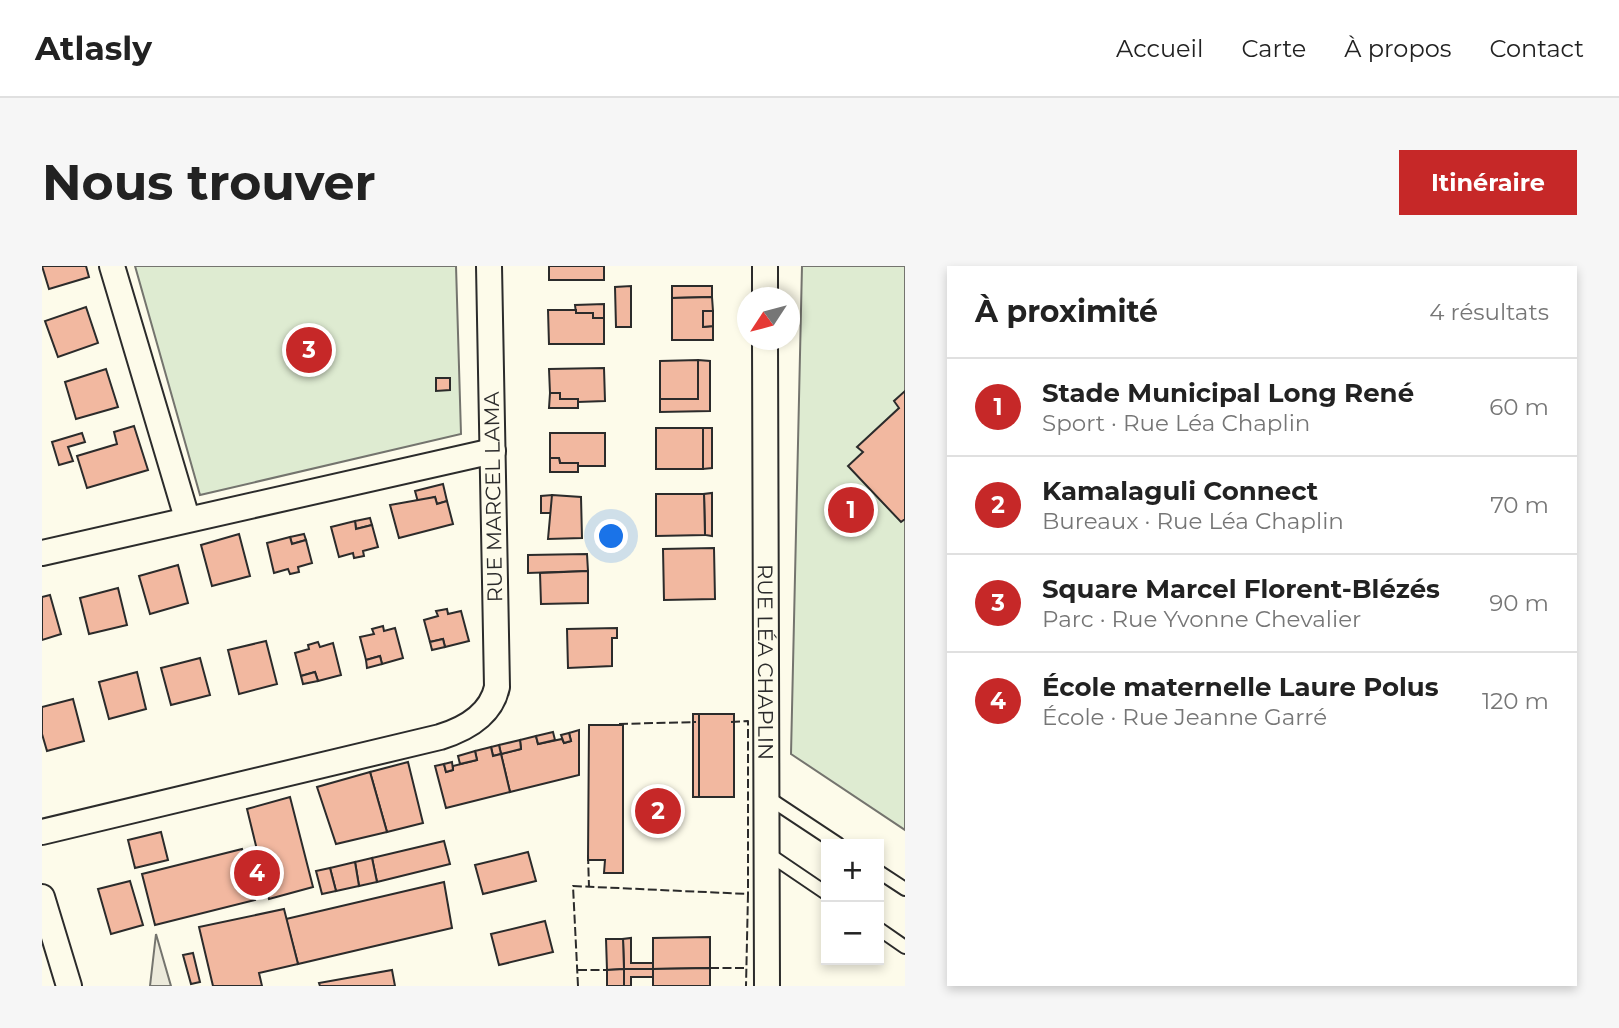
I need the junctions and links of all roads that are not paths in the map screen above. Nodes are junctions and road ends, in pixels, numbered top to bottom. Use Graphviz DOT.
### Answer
graph roads {
  1 [pos="112,266"];
  2 [pos="489,266"];
  3 [pos="765,266"];
  4 [pos="765,287"];
  5 [pos="765,350"];
  6 [pos="493,451"];
  7 [pos="187,518"];
  8 [pos="42,553"];
  9 [pos="766,797"];
  10 [pos="42,832"];
  11 [pos="830,839"];
  12 [pos="767,853"];
  13 [pos="884,875"];
  14 [pos="905,889"];
  15 [pos="821,890"];
  16 [pos="42,897"];
  17 [pos="884,932"];
  18 [pos="905,947"];
  19 [pos="69,986"];
  20 [pos="767,986"];
  1 -- 7 [label="street"];
  2 -- 6 [label="street, RUE MARCEL LAMA"];
  3 -- 4 [label="street"];
  5 -- 9 [label="street, RUE LÉA CHAPLIN"];
  6 -- 7 [label="street"];
  6 -- 10 [label="street, RUE MARCEL LAMA"];
  7 -- 8 [label="street"];
  9 -- 11 [label="lane"];
  9 -- 12 [label="street, RUE LÉA CHAPLIN"];
  12 -- 15 [label="lane"];
  12 -- 20 [label="street, RUE LÉA CHAPLIN"];
  13 -- 14 [label="lane"];
  16 -- 19 [label="street"];
  17 -- 18 [label="lane"];
}
